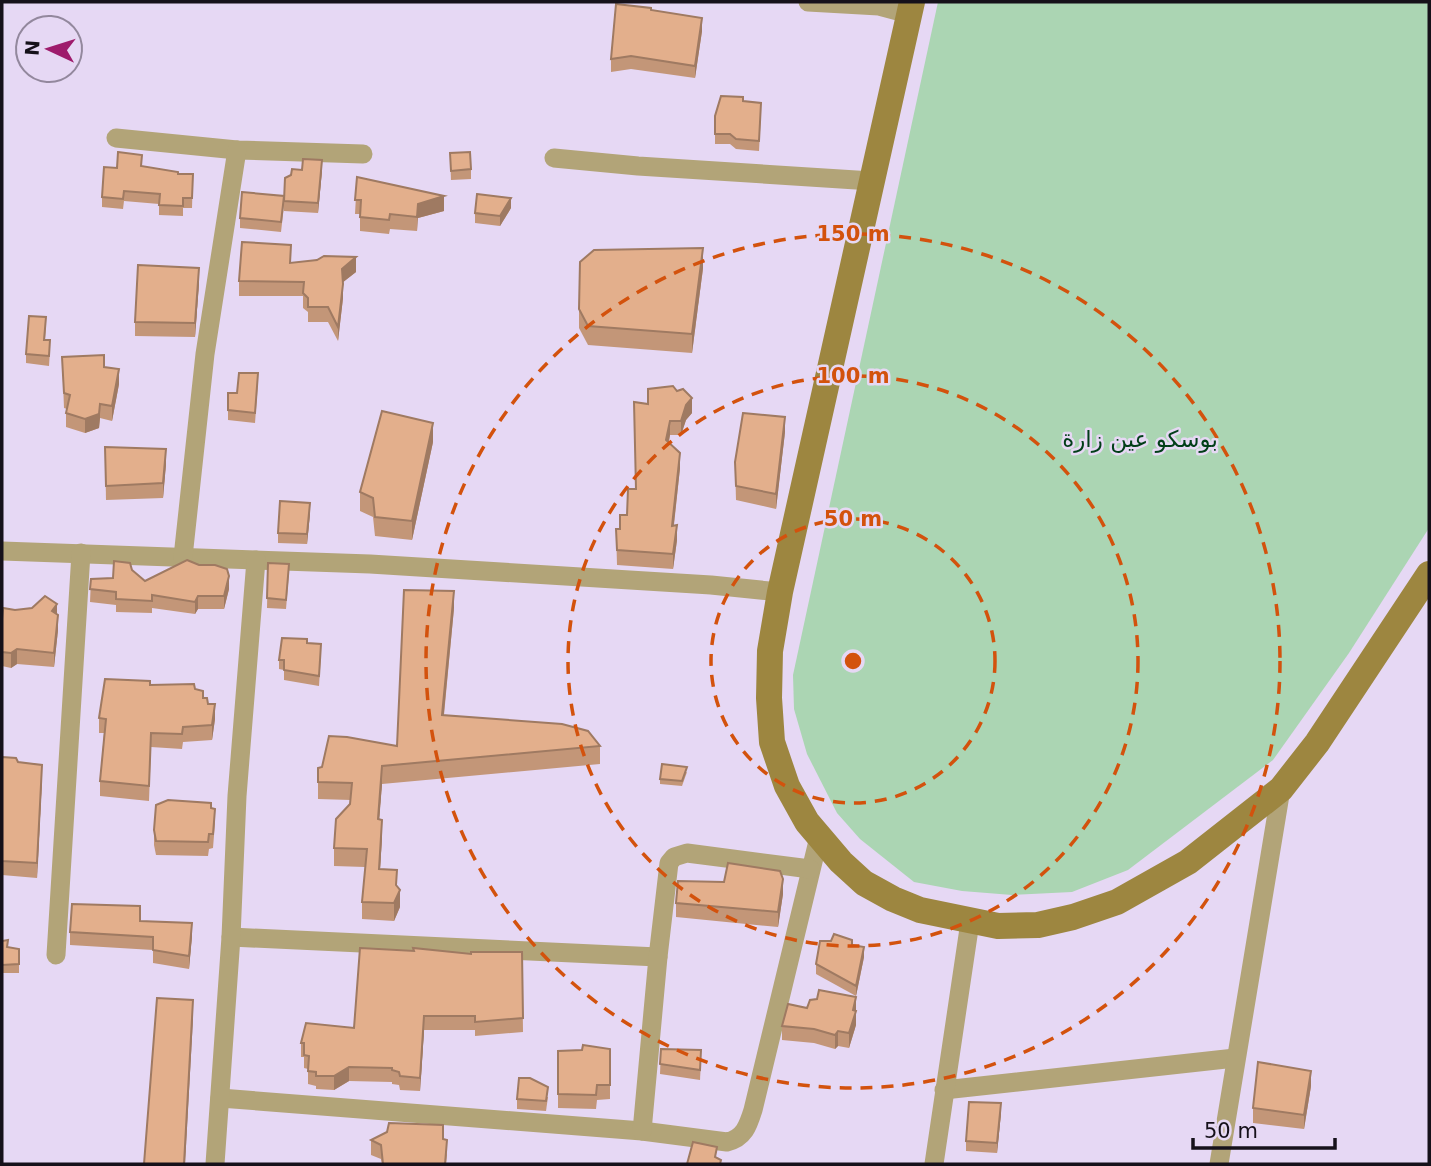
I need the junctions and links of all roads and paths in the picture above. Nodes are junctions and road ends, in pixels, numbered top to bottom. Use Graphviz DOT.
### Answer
graph roads {
  1 [pos="807,2"];
  2 [pos="910,8"];
  3 [pos="116,138"];
  4 [pos="237,150"];
  5 [pos="363,154"];
  6 [pos="554,158"];
  7 [pos="872,181"];
  8 [pos="2,551"];
  9 [pos="81,553"];
  10 [pos="183,557"];
  11 [pos="256,559"];
  12 [pos="1429,574"];
  13 [pos="780,592"];
  14 [pos="1281,789"];
  15 [pos="819,837"];
  16 [pos="810,869"];
  17 [pos="970,922"];
  18 [pos="231,937"];
  19 [pos="56,955"];
  20 [pos="658,957"];
  21 [pos="1235,1058"];
  22 [pos="944,1090"];
  23 [pos="220,1098"];
  24 [pos="642,1131"];
  25 [pos="215,1164"];
  26 [pos="934,1164"];
  27 [pos="1219,1164"];
  1 -- 2 [label="street"];
  2 -- 7 [label="main road"];
  3 -- 4 [label="street"];
  4 -- 5 [label="street"];
  4 -- 10 [label="street"];
  6 -- 7 [label="street"];
  7 -- 13 [label="main road"];
  8 -- 9 [label="street"];
  9 -- 10 [label="street"];
  9 -- 19 [label="street"];
  10 -- 11 [label="street"];
  11 -- 13 [label="street"];
  11 -- 18 [label="street"];
  12 -- 14 [label="main road"];
  13 -- 15 [label="main road"];
  14 -- 17 [label="main road"];
  14 -- 21 [label="street"];
  15 -- 16 [label="street"];
  15 -- 17 [label="main road"];
  16 -- 20 [label="street"];
  16 -- 24 [label="street"];
  17 -- 22 [label="street"];
  18 -- 20 [label="street"];
  18 -- 23 [label="street"];
  20 -- 24 [label="street"];
  21 -- 22 [label="street"];
  21 -- 27 [label="street"];
  22 -- 26 [label="street"];
  23 -- 24 [label="street"];
  23 -- 25 [label="street"];
}
